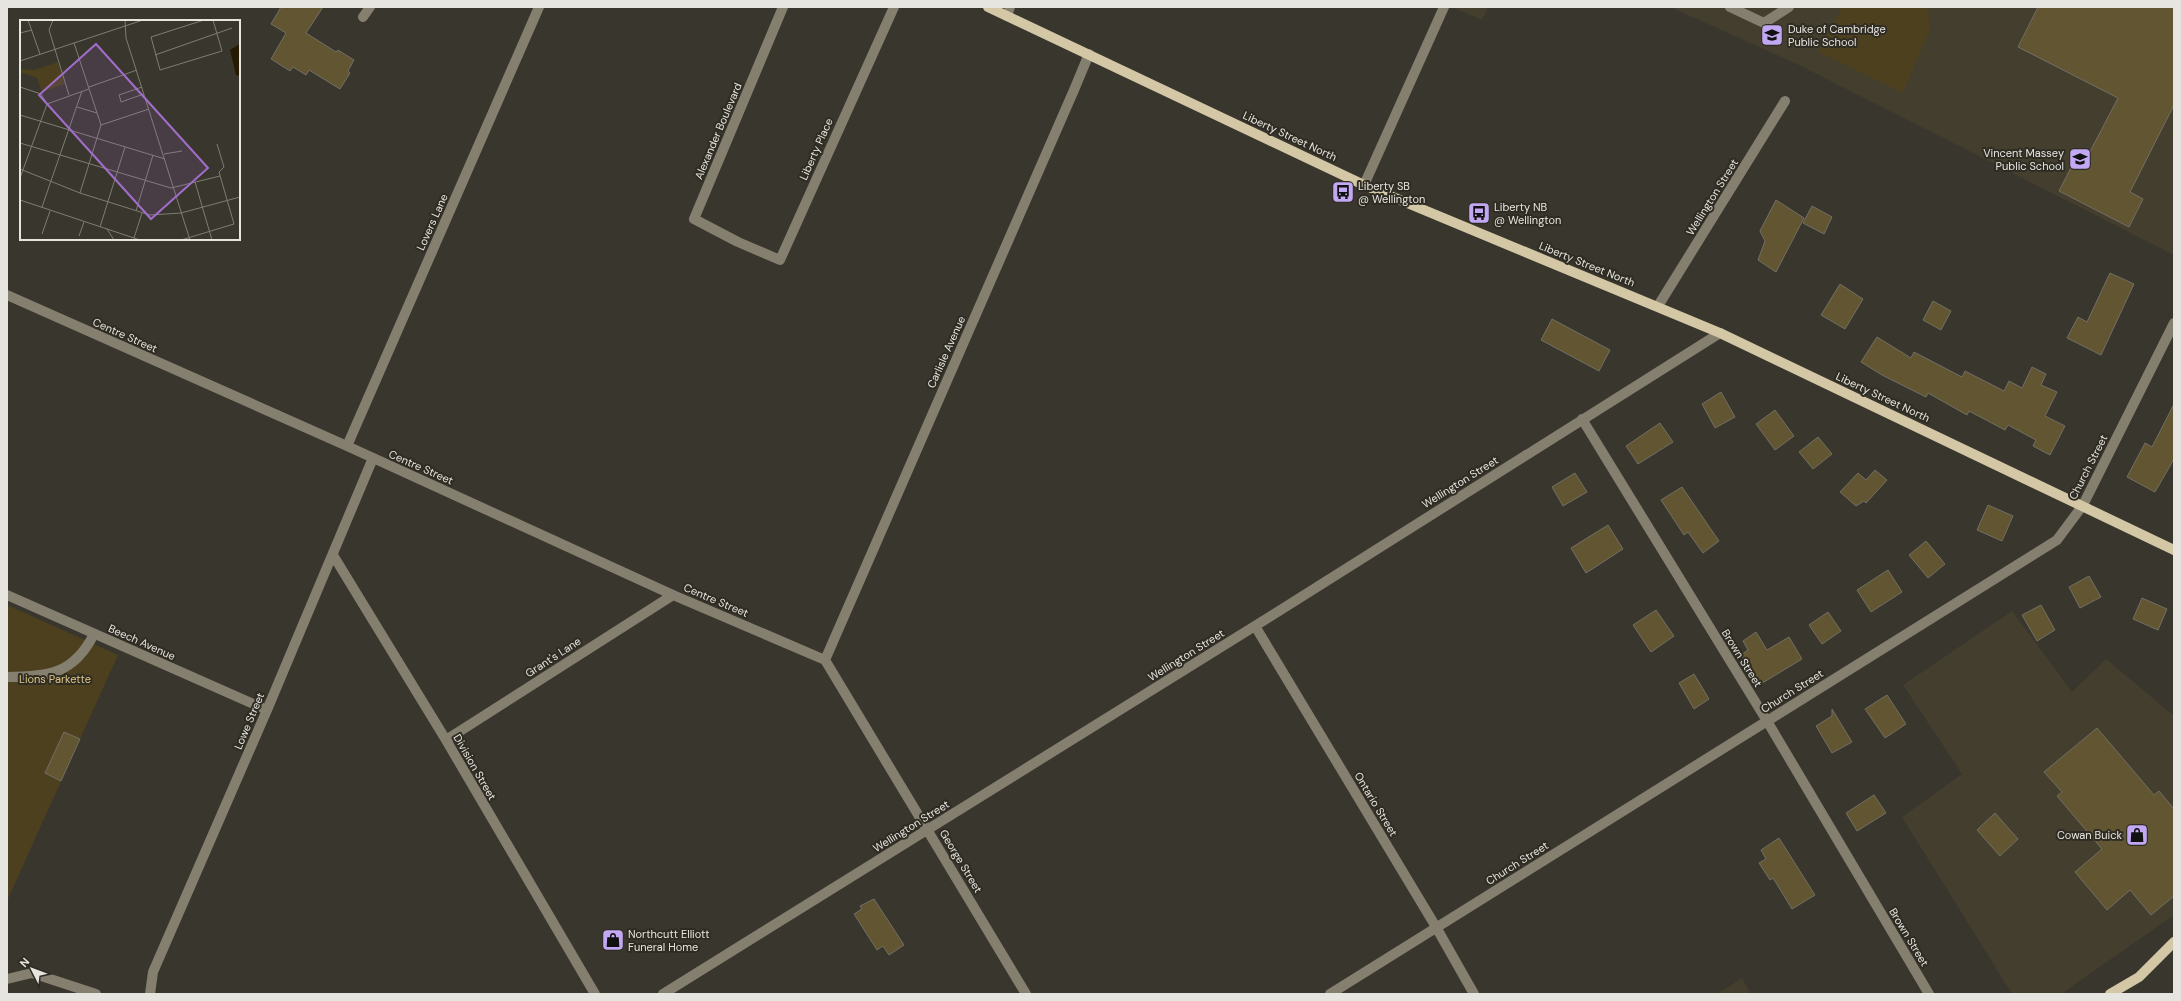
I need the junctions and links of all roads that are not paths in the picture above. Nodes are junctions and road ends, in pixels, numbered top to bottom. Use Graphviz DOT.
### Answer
graph roads {
  1 [pos="370,7"];
  2 [pos="539,7"];
  3 [pos="783,7"];
  4 [pos="894,7"];
  5 [pos="988,7"];
  6 [pos="1444,7"];
  7 [pos="1730,7"];
  8 [pos="1789,7"];
  9 [pos="1008,11"];
  10 [pos="363,17"];
  11 [pos="1088,54"];
  12 [pos="1785,101"];
  13 [pos="1364,185"];
  14 [pos="738,242"];
  15 [pos="7,295"];
  16 [pos="1658,306"];
  17 [pos="2174,323"];
  18 [pos="1720,333"];
  19 [pos="1582,420"];
  20 [pos="347,446"];
  21 [pos="373,458"];
  22 [pos="2083,505"];
  23 [pos="2174,550"];
  24 [pos="333,555"];
  25 [pos="7,595"];
  26 [pos="673,595"];
  27 [pos="1255,626"];
  28 [pos="94,634"];
  29 [pos="825,660"];
  30 [pos="7,677"];
  31 [pos="267,710"];
  32 [pos="1767,721"];
  33 [pos="446,740"];
  34 [pos="928,829"];
  35 [pos="1436,927"];
  36 [pos="2174,942"];
  37 [pos="8,979"];
  38 [pos="96,994"];
  39 [pos="150,994"];
  40 [pos="594,994"];
  41 [pos="663,994"];
  42 [pos="1026,994"];
  43 [pos="1330,994"];
  44 [pos="1474,994"];
  45 [pos="1929,994"];
  46 [pos="2110,994"];
  1 -- 10 [label="street"];
  2 -- 20 [label="street, Lovers Lane"];
  3 -- 14 [label="street, Alexander Boulevard"];
  4 -- 14 [label="street, Liberty Place"];
  5 -- 9 [label="main road, Liberty Street North"];
  6 -- 13 [label="street"];
  7 -- 8 [label="street"];
  9 -- 11 [label="main road, Liberty Street North"];
  11 -- 13 [label="main road, Liberty Street North"];
  11 -- 29 [label="street, Carlisle Avenue"];
  12 -- 16 [label="street, Wellington Street"];
  13 -- 16 [label="main road, Liberty Street North"];
  15 -- 20 [label="street, Centre Street"];
  16 -- 18 [label="main road, Liberty Street North"];
  17 -- 22 [label="street, Church Street"];
  18 -- 19 [label="street, Wellington Street"];
  18 -- 22 [label="main road, Liberty Street North"];
  19 -- 27 [label="street, Wellington Street"];
  19 -- 32 [label="street, Brown Street"];
  20 -- 21 [label="street, Centre Street"];
  21 -- 24 [label="street, Lowe Street"];
  21 -- 26 [label="street, Centre Street"];
  22 -- 23 [label="main road, Liberty Street North"];
  22 -- 32 [label="street, Church Street"];
  24 -- 31 [label="street, Lowe Street"];
  24 -- 33 [label="street, Division Street"];
  25 -- 28 [label="street, Beech Avenue"];
  26 -- 29 [label="street, Centre Street"];
  26 -- 33 [label="street, Grant's Lane"];
  27 -- 34 [label="street, Wellington Street"];
  27 -- 35 [label="street, Ontario Street"];
  28 -- 30 [label="street"];
  28 -- 31 [label="street, Beech Avenue"];
  29 -- 34 [label="street, George Street"];
  31 -- 39 [label="street, Lowe Street"];
  32 -- 35 [label="street, Church Street"];
  32 -- 45 [label="street, Brown Street"];
  33 -- 40 [label="street, Division Street"];
  34 -- 41 [label="street, Wellington Street"];
  34 -- 42 [label="street, George Street"];
  35 -- 43 [label="street, Church Street"];
  35 -- 44 [label="street, Ontario Street"];
  36 -- 46 [label="main road"];
  37 -- 38 [label="street"];
}
